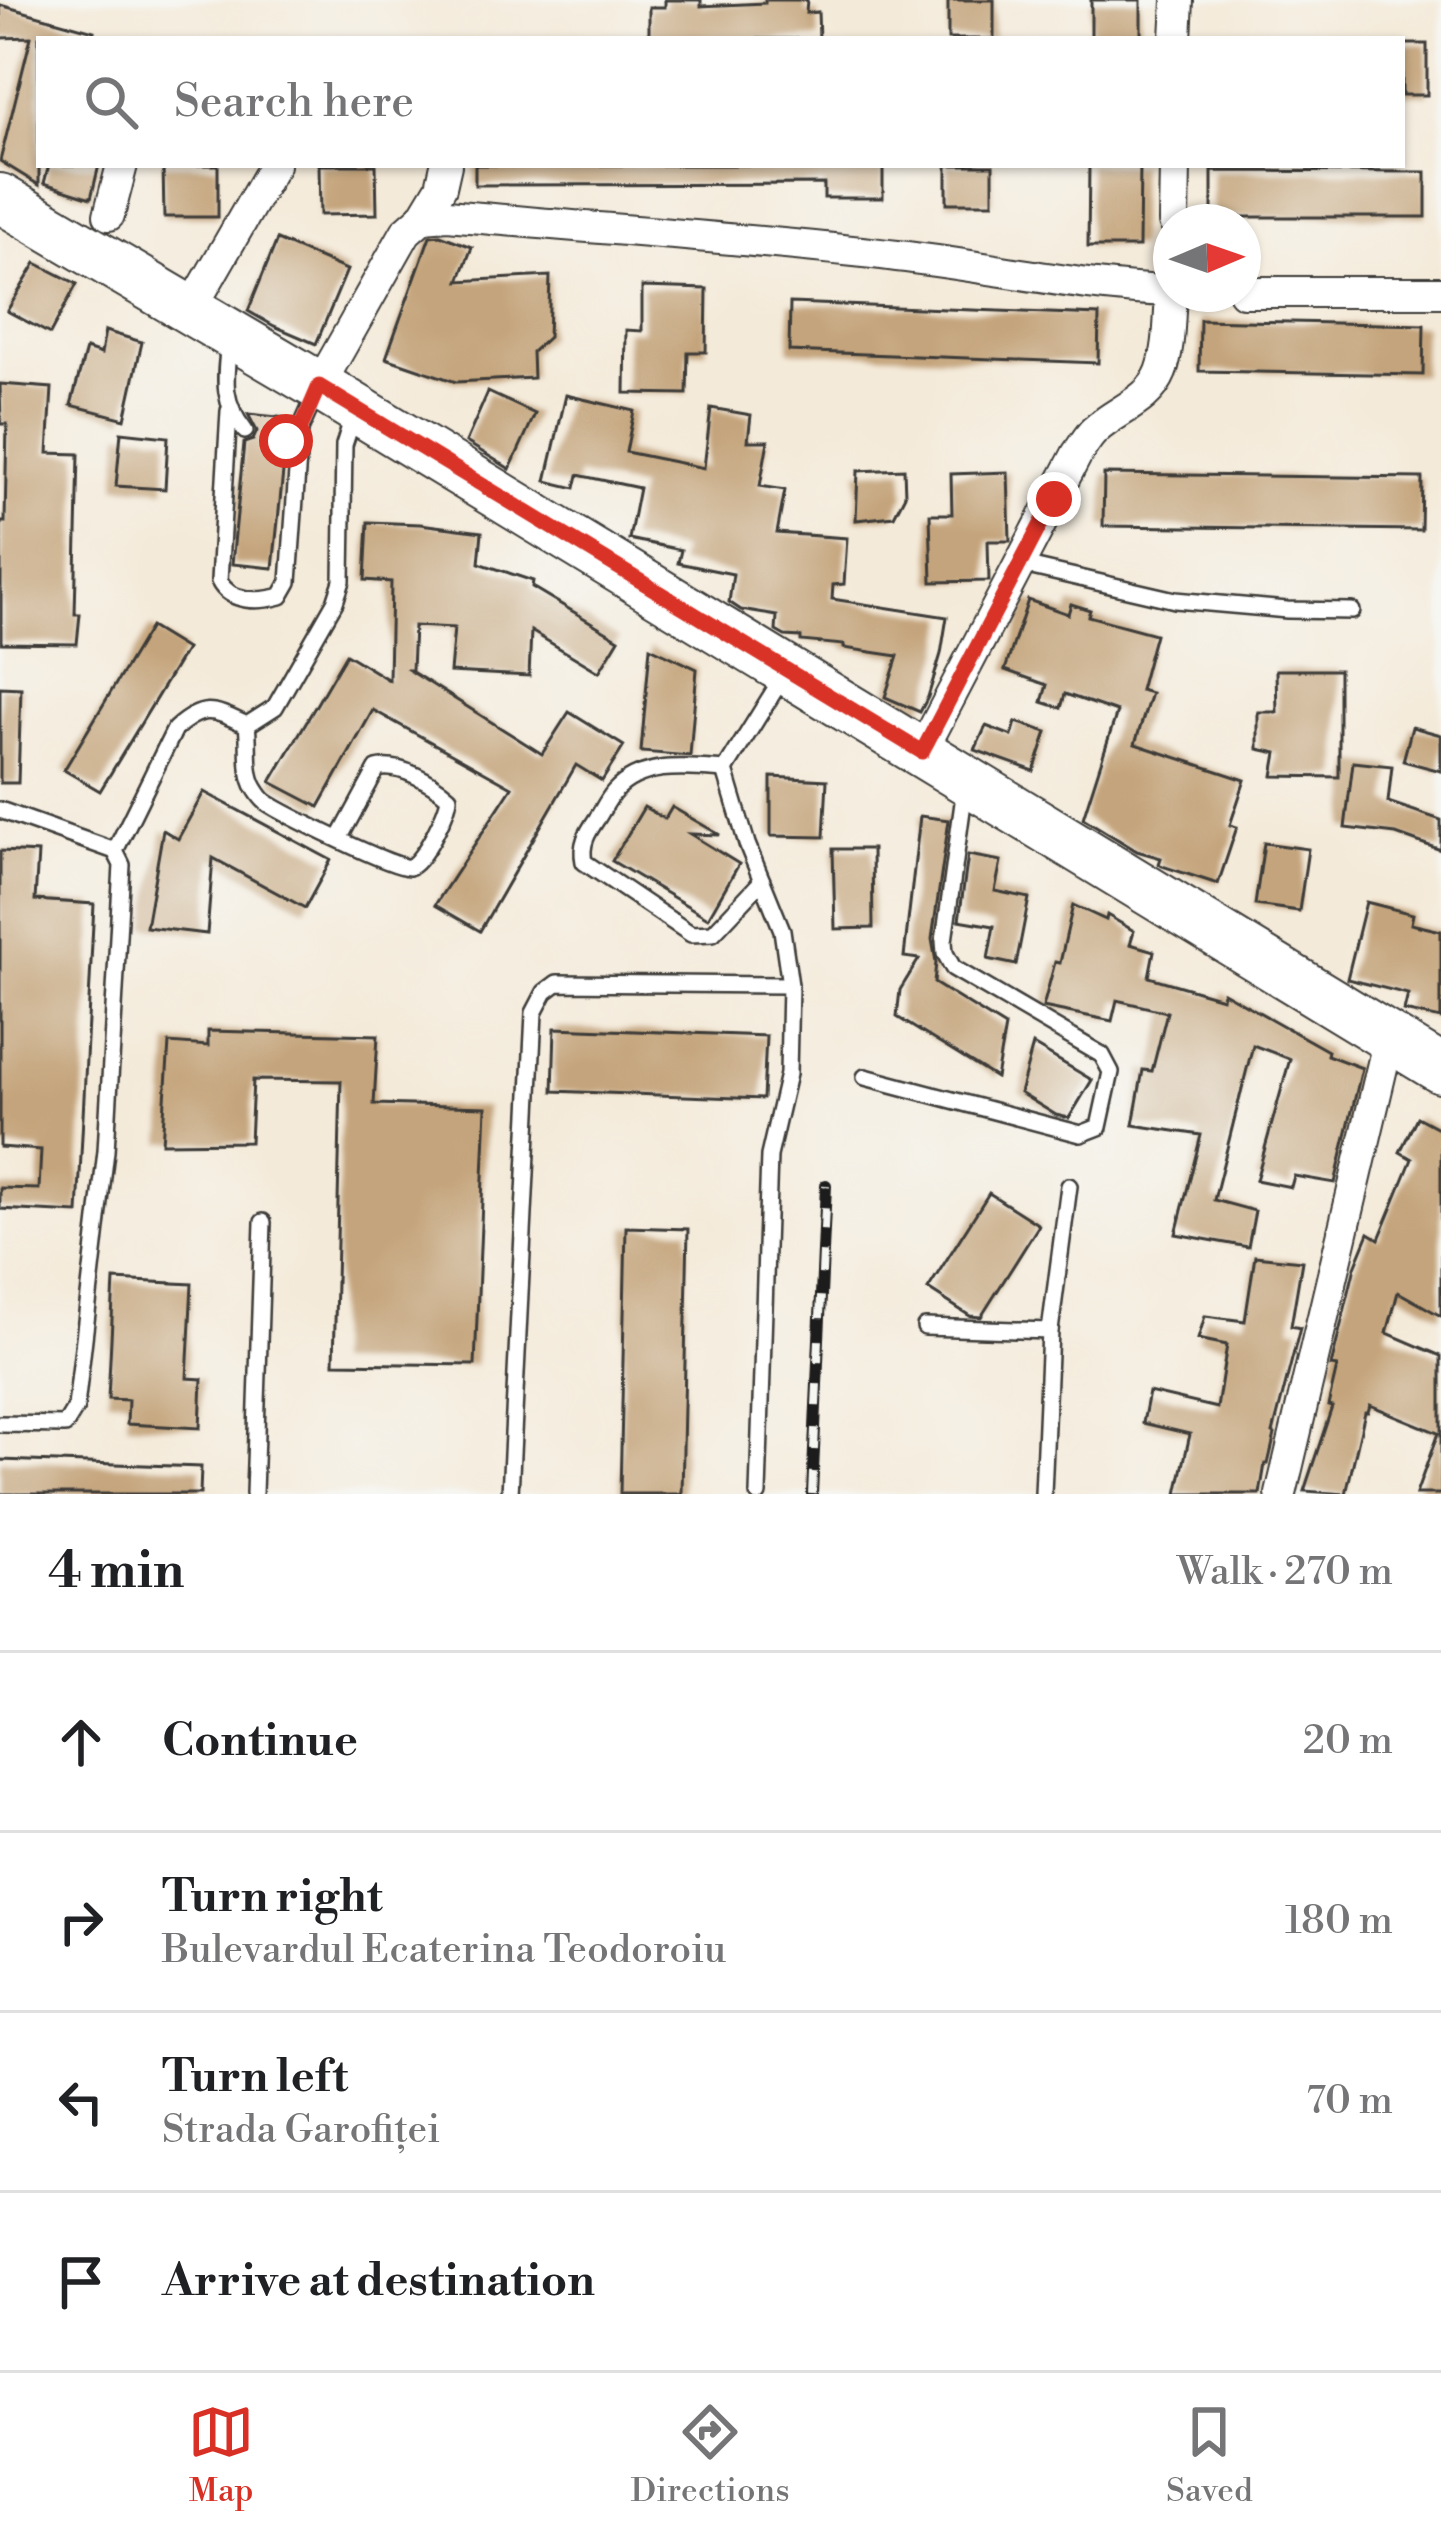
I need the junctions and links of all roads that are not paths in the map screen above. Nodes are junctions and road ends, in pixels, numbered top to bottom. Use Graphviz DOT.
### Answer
graph roads {
  1 [pos="1178,0"];
  2 [pos="1176,36"];
  3 [pos="121,168"];
  4 [pos="273,168"];
  5 [pos="445,168"];
  6 [pos="1175,168"];
  7 [pos="0,199"];
  8 [pos="1174,204"];
  9 [pos="109,215"];
  10 [pos="423,217"];
  11 [pos="1153,292"];
  12 [pos="1261,292"];
  13 [pos="1441,292"];
  14 [pos="1170,312"];
  15 [pos="210,321"];
  16 [pos="337,397"];
  17 [pos="230,411"];
  18 [pos="245,430"];
  19 [pos="1019,564"];
  20 [pos="1352,610"];
  21 [pos="788,670"];
  22 [pos="247,725"];
  23 [pos="922,752"];
  24 [pos="724,770"];
  25 [pos="967,779"];
  26 [pos="0,810"];
  27 [pos="339,838"];
  28 [pos="115,851"];
  29 [pos="762,881"];
  30 [pos="790,986"];
  31 [pos="1388,1038"];
  32 [pos="1441,1069"];
  33 [pos="865,1077"];
  34 [pos="1069,1186"];
  35 [pos="263,1222"];
  36 [pos="926,1327"];
  37 [pos="1050,1331"];
  38 [pos="0,1424"];
  39 [pos="254,1494"];
  40 [pos="510,1494"];
  41 [pos="758,1494"];
  42 [pos="1043,1494"];
  43 [pos="1281,1494"];
  1 -- 2 [label="street"];
  3 -- 9 [label="street"];
  4 -- 15 [label="street"];
  5 -- 10 [label="street"];
  6 -- 8 [label="street"];
  7 -- 15 [label="main road"];
  10 -- 11 [label="street"];
  10 -- 16 [label="street"];
  12 -- 13 [label="street"];
  14 -- 19 [label="street"];
  15 -- 16 [label="main road"];
  15 -- 17 [label="lane"];
  16 -- 17 [label="lane"];
  16 -- 21 [label="main road"];
  16 -- 22 [label="lane"];
  17 -- 18 [label="lane"];
  19 -- 20 [label="lane"];
  19 -- 23 [label="street"];
  21 -- 23 [label="main road"];
  21 -- 24 [label="lane"];
  22 -- 27 [label="lane"];
  22 -- 28 [label="lane"];
  23 -- 25 [label="main road"];
  24 -- 29 [label="lane"];
  24 -- 29 [label="lane"];
  25 -- 31 [label="main road"];
  25 -- 33 [label="lane"];
  26 -- 28 [label="lane"];
  27 -- 27 [label="lane"];
  28 -- 38 [label="lane"];
  29 -- 30 [label="lane"];
  30 -- 40 [label="lane"];
  30 -- 41 [label="lane"];
  31 -- 32 [label="main road"];
  31 -- 43 [label="street"];
  34 -- 37 [label="lane"];
  35 -- 39 [label="lane"];
  36 -- 37 [label="lane"];
  37 -- 42 [label="lane"];
}
